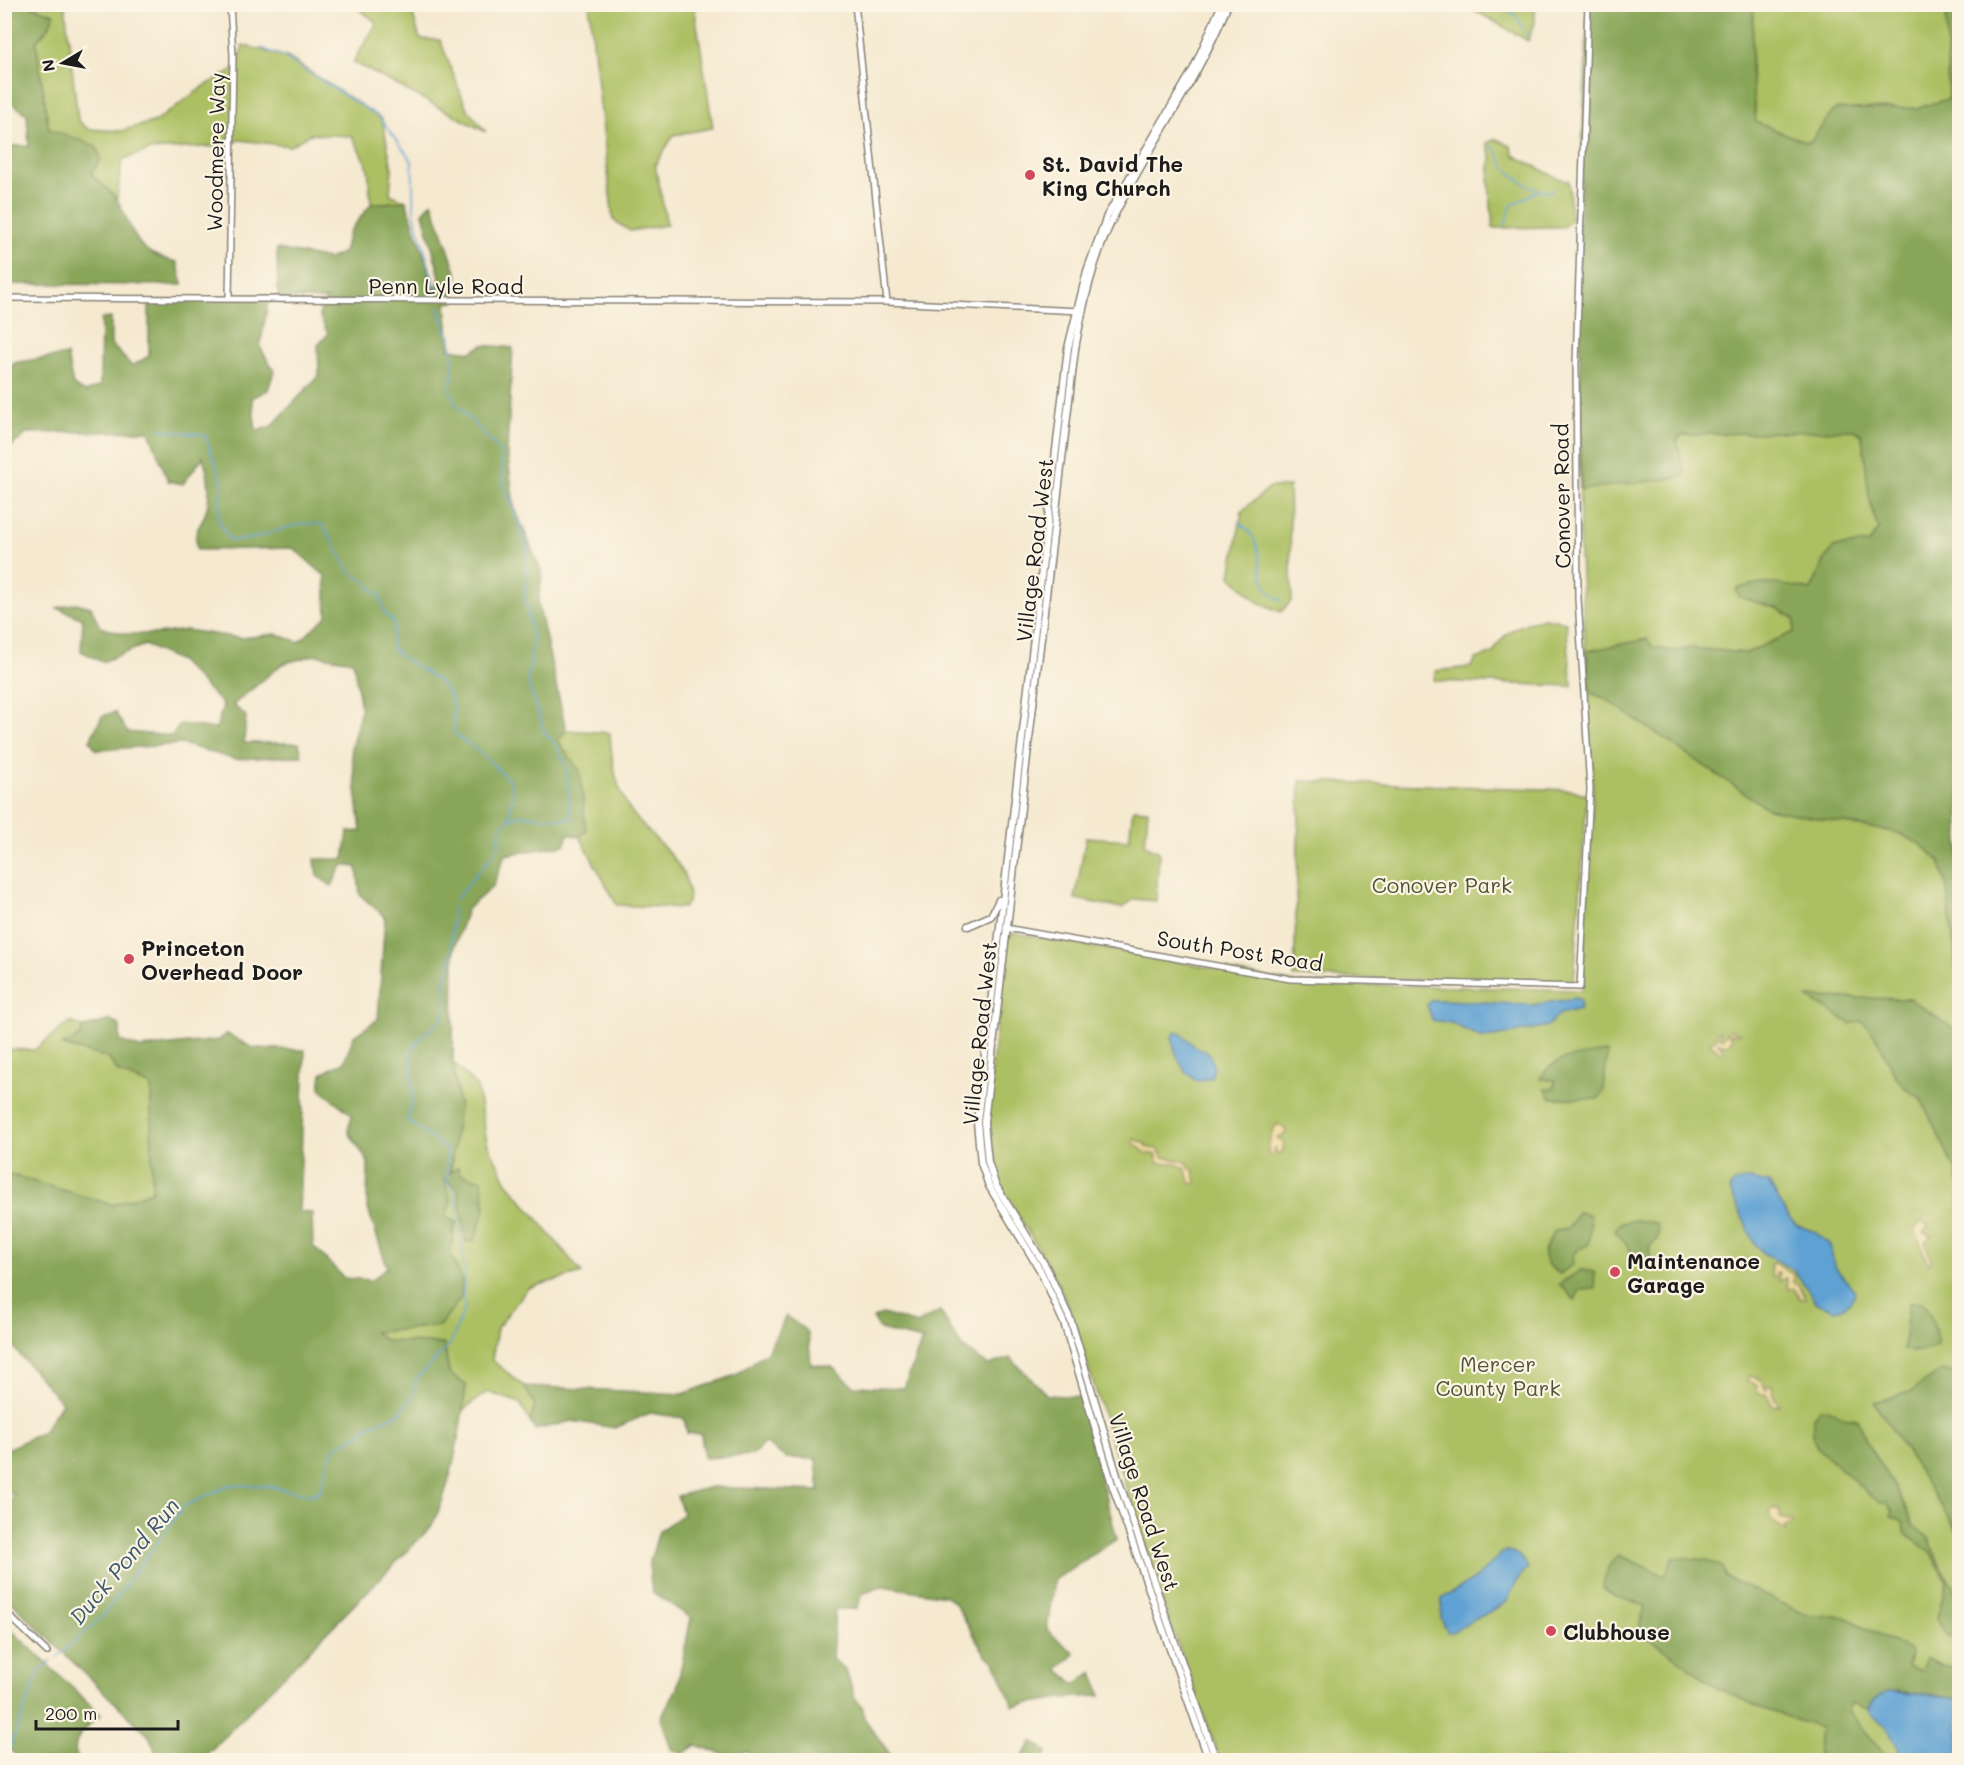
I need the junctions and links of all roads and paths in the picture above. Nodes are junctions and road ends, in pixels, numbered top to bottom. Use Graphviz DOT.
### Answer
graph roads {
  1 [pos="231,4"];
  2 [pos="855,4"];
  3 [pos="1222,4"];
  4 [pos="1228,4"];
  5 [pos="1588,4"];
  6 [pos="4,298"];
  7 [pos="229,299"];
  8 [pos="887,302"];
  9 [pos="1079,311"];
  10 [pos="1016,784"];
  11 [pos="968,926"];
  12 [pos="1006,928"];
  13 [pos="1580,987"];
  14 [pos="4,1611"];
  15 [pos="47,1652"];
  16 [pos="1209,1761"];
  17 [pos="1216,1761"];
  1 -- 7 [label="street, Woodmere Way"];
  2 -- 8 [label="street"];
  3 -- 9 [label="main road"];
  4 -- 9 [label="main road"];
  5 -- 13 [label="street, Conover Road"];
  6 -- 7 [label="street, Penn Lyle Road"];
  7 -- 8 [label="street, Penn Lyle Road"];
  8 -- 9 [label="street"];
  9 -- 10 [label="main road, Village Road West"];
  9 -- 12 [label="main road, Village Road West"];
  10 -- 11 [label="main road"];
  10 -- 16 [label="main road, Village Road West"];
  12 -- 13 [label="street, South Post Road"];
  12 -- 17 [label="main road, Village Road West"];
  14 -- 15 [label="street"];
}
